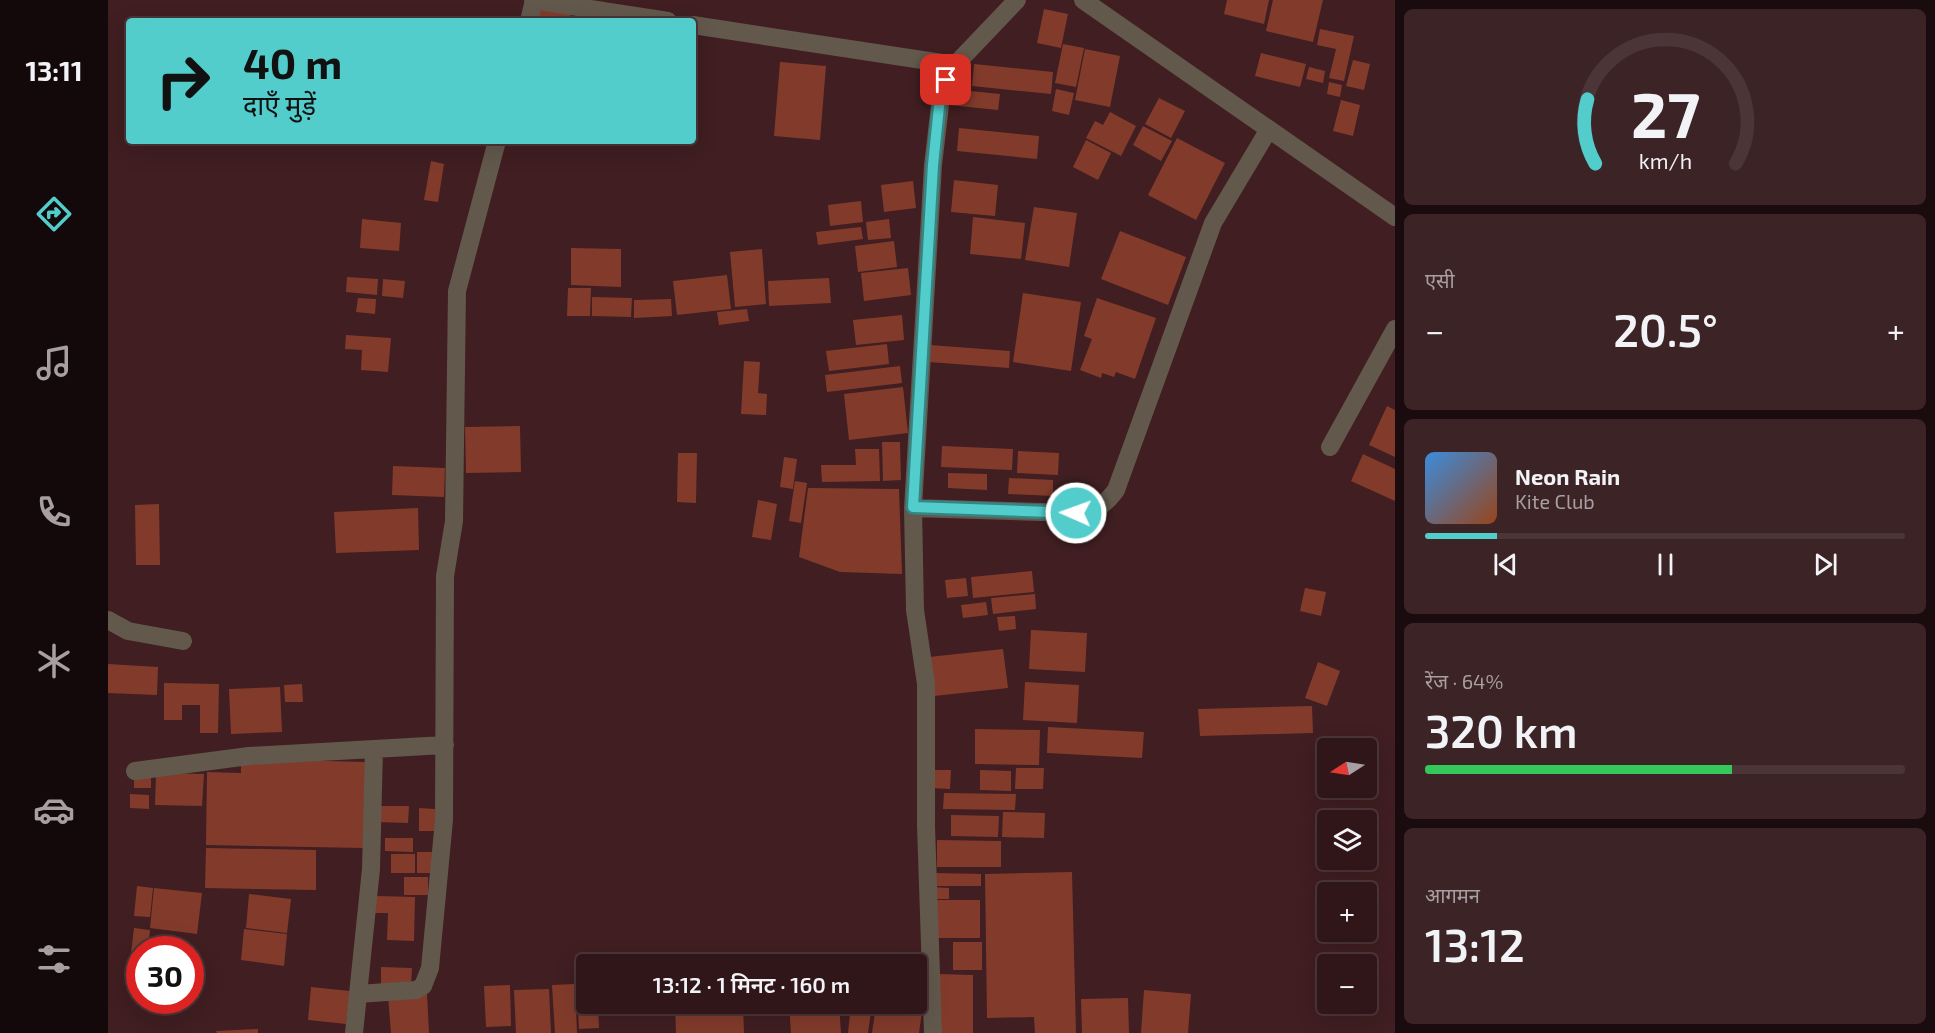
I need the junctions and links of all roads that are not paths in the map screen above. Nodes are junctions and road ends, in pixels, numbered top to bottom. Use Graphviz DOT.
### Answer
graph roads {
  1 [pos="534,0"];
  2 [pos="1017,0"];
  3 [pos="1083,0"];
  4 [pos="530,18"];
  5 [pos="650,18"];
  6 [pos="696,25"];
  7 [pos="955,65"];
  8 [pos="1269,129"];
  9 [pos="496,144"];
  10 [pos="1395,217"];
  11 [pos="1395,329"];
  12 [pos="1330,447"];
  13 [pos="913,507"];
  14 [pos="108,620"];
  15 [pos="183,641"];
  16 [pos="445,745"];
  17 [pos="374,749"];
  18 [pos="135,771"];
  19 [pos="358,994"];
  20 [pos="354,1033"];
  21 [pos="933,1033"];
  1 -- 4 [label="street"];
  1 -- 5 [label="street"];
  2 -- 7 [label="street"];
  3 -- 8 [label="street"];
  6 -- 7 [label="street"];
  7 -- 13 [label="street"];
  8 -- 10 [label="street"];
  8 -- 13 [label="street"];
  9 -- 16 [label="street"];
  11 -- 12 [label="street"];
  13 -- 21 [label="street"];
  14 -- 15 [label="street"];
  16 -- 17 [label="street"];
  16 -- 19 [label="street"];
  17 -- 18 [label="street"];
  17 -- 19 [label="street"];
  19 -- 20 [label="street"];
}
